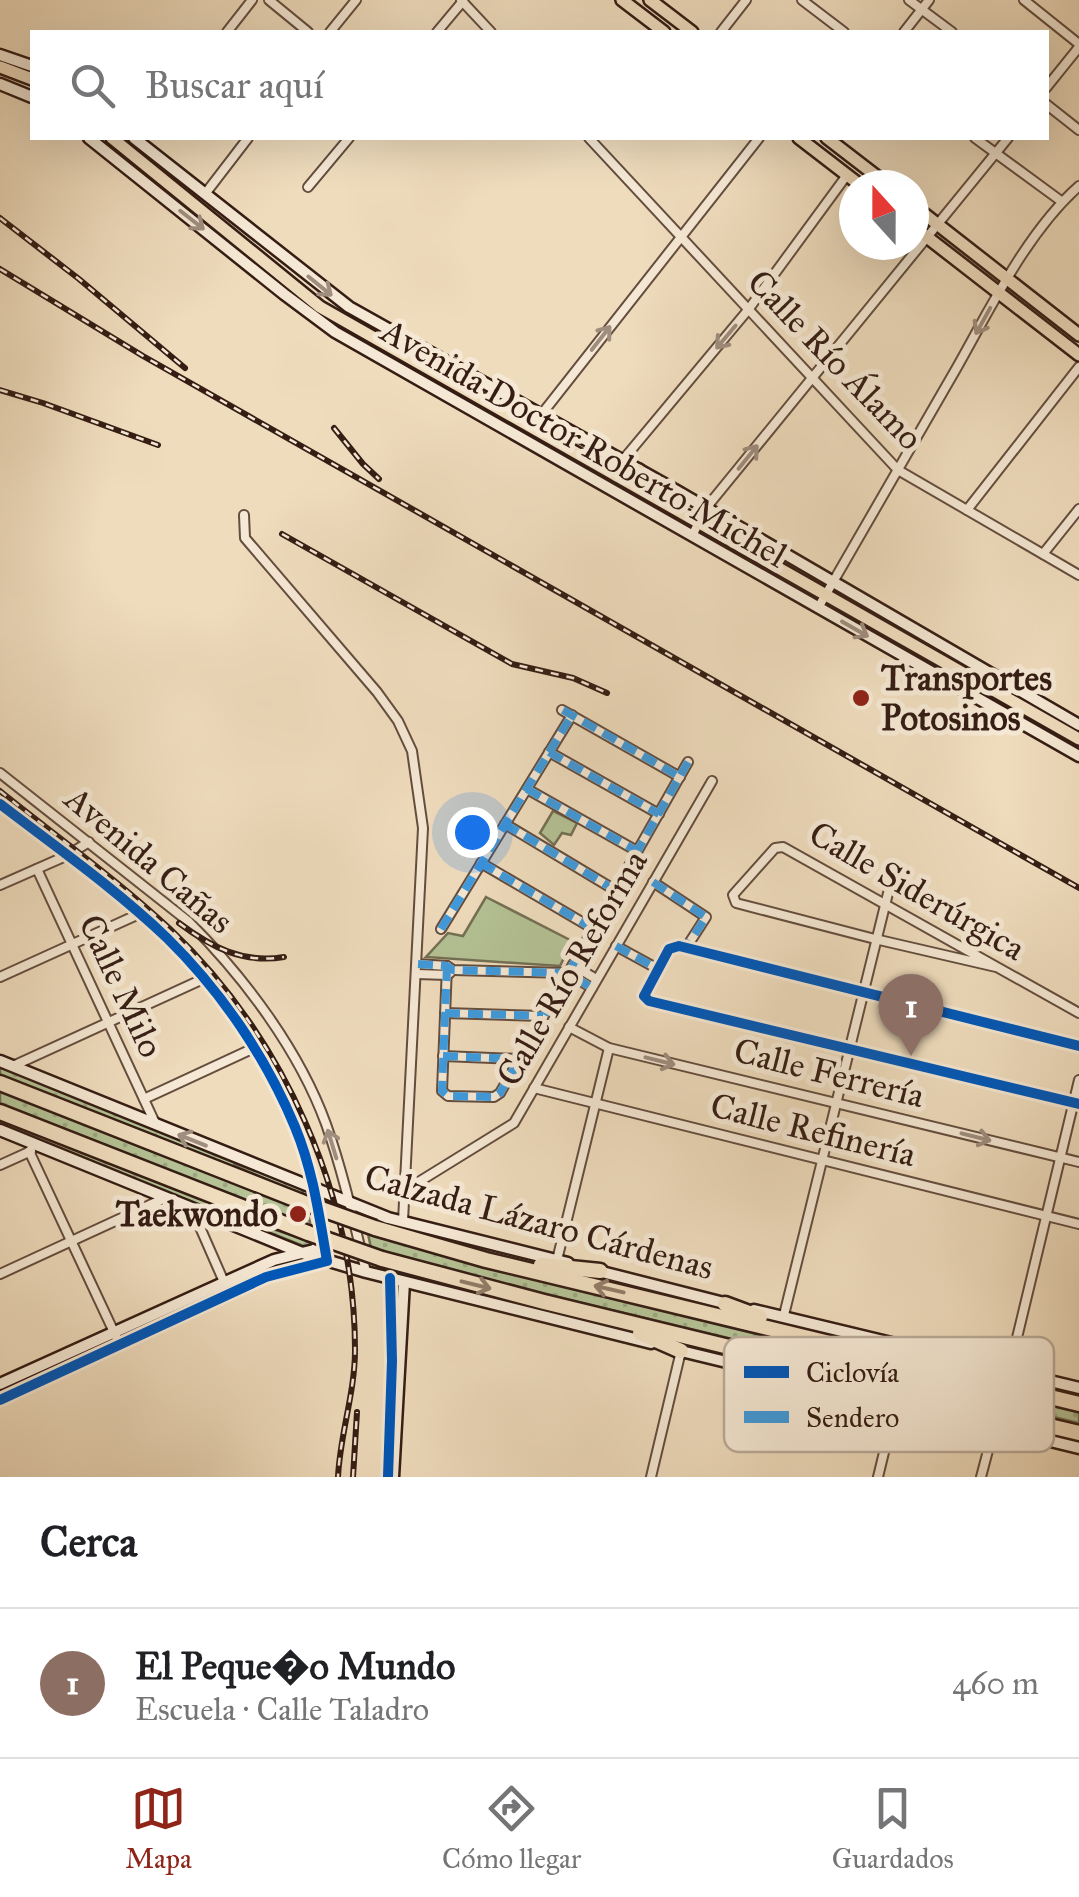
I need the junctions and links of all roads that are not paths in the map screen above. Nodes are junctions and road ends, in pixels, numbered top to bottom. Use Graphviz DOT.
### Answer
graph roads {
  1 [pos="252,0"];
  2 [pos="270,0"];
  3 [pos="356,0"];
  4 [pos="622,0"];
  5 [pos="650,0"];
  6 [pos="746,0"];
  7 [pos="802,0"];
  8 [pos="909,0"];
  9 [pos="929,0"];
  10 [pos="1024,0"];
  11 [pos="463,1"];
  12 [pos="922,10"];
  13 [pos="229,30"];
  14 [pos="306,30"];
  15 [pos="332,30"];
  16 [pos="439,30"];
  17 [pos="489,30"];
  18 [pos="661,30"];
  19 [pos="689,30"];
  20 [pos="723,30"];
  21 [pos="841,30"];
  22 [pos="906,30"];
  23 [pos="949,30"];
  24 [pos="1079,46"];
  25 [pos="0,55"];
  26 [pos="30,65"];
  27 [pos="0,67"];
  28 [pos="30,77"];
  29 [pos="0,84"];
  30 [pos="1049,84"];
  31 [pos="30,96"];
  32 [pos="1049,106"];
  33 [pos="1079,130"];
  34 [pos="92,140"];
  35 [pos="114,140"];
  36 [pos="141,140"];
  37 [pos="246,140"];
  38 [pos="347,140"];
  39 [pos="591,140"];
  40 [pos="757,140"];
  41 [pos="977,140"];
  42 [pos="1006,140"];
  43 [pos="820,141"];
  44 [pos="995,154"];
  45 [pos="843,170"];
  46 [pos="865,170"];
  47 [pos="154,181"];
  48 [pos="839,186"];
  49 [pos="1079,186"];
  50 [pos="308,187"];
  51 [pos="205,194"];
  52 [pos="1061,201"];
  53 [pos="929,218"];
  54 [pos="937,224"];
  55 [pos="929,236"];
  56 [pos="681,237"];
  57 [pos="262,239"];
  58 [pos="929,239"];
  59 [pos="251,251"];
  60 [pos="910,260"];
  61 [pos="1008,280"];
  62 [pos="998,293"];
  63 [pos="748,310"];
  64 [pos="1079,335"];
  65 [pos="1079,356"];
  66 [pos="1079,367"];
  67 [pos="812,378"];
  68 [pos="541,415"];
  69 [pos="534,428"];
  70 [pos="526,441"];
  71 [pos="622,461"];
  72 [pos="639,470"];
  73 [pos="898,470"];
  74 [pos="618,476"];
  75 [pos="706,508"];
  76 [pos="1079,509"];
  77 [pos="967,510"];
  78 [pos="244,515"];
  79 [pos="699,522"];
  80 [pos="692,536"];
  81 [pos="1043,554"];
  82 [pos="1079,575"];
  83 [pos="834,582"];
  84 [pos="826,594"];
  85 [pos="818,608"];
  86 [pos="562,710"];
  87 [pos="572,715"];
  88 [pos="1079,725"];
  89 [pos="1079,739"];
  90 [pos="550,752"];
  91 [pos="1079,756"];
  92 [pos="688,762"];
  93 [pos="0,773"];
  94 [pos="680,776"];
  95 [pos="712,780"];
  96 [pos="527,789"];
  97 [pos="0,804"];
  98 [pos="659,814"];
  99 [pos="505,824"];
  100 [pos="89,842"];
  101 [pos="637,852"];
  102 [pos="66,856"];
  103 [pos="481,864"];
  104 [pos="37,869"];
  105 [pos="892,877"];
  106 [pos="653,882"];
  107 [pos="0,885"];
  108 [pos="615,890"];
  109 [pos="884,903"];
  110 [pos="140,914"];
  111 [pos="441,928"];
  112 [pos="592,928"];
  113 [pos="875,939"];
  114 [pos="72,944"];
  115 [pos="616,946"];
  116 [pos="686,948"];
  117 [pos="996,967"];
  118 [pos="417,969"];
  119 [pos="570,969"];
  120 [pos="658,969"];
  121 [pos="449,970"];
  122 [pos="0,977"];
  123 [pos="203,979"];
  124 [pos="594,984"];
  125 [pos="863,992"];
  126 [pos="1079,1013"];
  127 [pos="445,1014"];
  128 [pos="543,1016"];
  129 [pos="108,1022"];
  130 [pos="569,1028"];
  131 [pos="1079,1046"];
  132 [pos="254,1048"];
  133 [pos="608,1048"];
  134 [pos="850,1048"];
  135 [pos="442,1056"];
  136 [pos="518,1060"];
  137 [pos="0,1061"];
  138 [pos="12,1066"];
  139 [pos="1079,1080"];
  140 [pos="0,1083"];
  141 [pos="534,1088"];
  142 [pos="144,1099"];
  143 [pos="836,1103"];
  144 [pos="1076,1103"];
  145 [pos="594,1104"];
  146 [pos="0,1112"];
  147 [pos="156,1126"];
  148 [pos="0,1130"];
  149 [pos="35,1149"];
  150 [pos="1060,1158"];
  151 [pos="822,1160"];
  152 [pos="1079,1162"];
  153 [pos="0,1165"];
  154 [pos="315,1190"];
  155 [pos="404,1191"];
  156 [pos="165,1198"];
  157 [pos="350,1204"];
  158 [pos="192,1209"];
  159 [pos="1046,1216"];
  160 [pos="402,1222"];
  161 [pos="1079,1224"];
  162 [pos="72,1241"];
  163 [pos="324,1241"];
  164 [pos="302,1253"];
  165 [pos="486,1260"];
  166 [pos="557,1260"];
  167 [pos="327,1261"];
  168 [pos="600,1271"];
  169 [pos="366,1272"];
  170 [pos="0,1274"];
  171 [pos="224,1282"];
  172 [pos="404,1282"];
  173 [pos="544,1302"];
  174 [pos="725,1304"];
  175 [pos="784,1316"];
  176 [pos="114,1332"];
  177 [pos="811,1337"];
  178 [pos="837,1337"];
  179 [pos="868,1337"];
  180 [pos="1017,1337"];
  181 [pos="120,1345"];
  182 [pos="724,1346"];
  183 [pos="681,1351"];
  184 [pos="724,1362"];
  185 [pos="2,1380"];
  186 [pos="1054,1382"];
  187 [pos="1079,1388"];
  188 [pos="1054,1398"];
  189 [pos="0,1400"];
  190 [pos="1079,1404"];
  191 [pos="1054,1431"];
  192 [pos="1079,1433"];
  193 [pos="1054,1438"];
  194 [pos="1079,1448"];
  195 [pos="884,1452"];
  196 [pos="987,1452"];
  197 [pos="393,1477"];
  198 [pos="651,1477"];
  199 [pos="878,1477"];
  200 [pos="981,1477"];
  1 -- 13 [label="street"];
  2 -- 14 [label="street"];
  3 -- 15 [label="street"];
  4 -- 18 [label="main road"];
  5 -- 19 [label="main road"];
  6 -- 20 [label="street"];
  7 -- 21 [label="street"];
  8 -- 12 [label="street"];
  9 -- 12 [label="street"];
  10 -- 24 [label="street"];
  11 -- 16 [label="street"];
  11 -- 17 [label="street"];
  12 -- 22 [label="street"];
  12 -- 23 [label="street"];
  24 -- 30 [label="street"];
  25 -- 26 [label="main road"];
  27 -- 28 [label="main road"];
  29 -- 31 [label="main road"];
  32 -- 33 [label="street"];
  34 -- 47 [label="main road, Avenida Doctor Roberto Michel"];
  35 -- 47 [label="main road, Avenida Doctor Roberto Michel"];
  36 -- 51 [label="main road, Avenida Doctor Roberto Michel"];
  37 -- 51 [label="street"];
  38 -- 50 [label="street"];
  39 -- 56 [label="street, Calle Río Álamo"];
  40 -- 56 [label="street"];
  41 -- 44 [label="street"];
  42 -- 44 [label="street"];
  43 -- 45 [label="main road"];
  43 -- 46 [label="main road"];
  44 -- 52 [label="street"];
  44 -- 54 [label="street"];
  47 -- 59 [label="main road, Avenida Doctor Roberto Michel"];
  47 -- 70 [label="main road, Avenida Doctor Roberto Michel, one-way"];
  48 -- 63 [label="street"];
  49 -- 52 [label="street"];
  51 -- 57 [label="main road, Avenida Doctor Roberto Michel"];
  52 -- 61 [label="street"];
  53 -- 54 [label="main road"];
  54 -- 55 [label="street"];
  54 -- 61 [label="main road"];
  56 -- 63 [label="street, Calle Río Álamo"];
  68 -- 56 [label="street, one-way"];
  57 -- 59 [label="main road"];
  57 -- 68 [label="main road, Avenida Doctor Roberto Michel, one-way"];
  58 -- 62 [label="main road"];
  59 -- 69 [label="main road, Avenida Doctor Roberto Michel"];
  60 -- 67 [label="street"];
  61 -- 62 [label="street"];
  61 -- 64 [label="main road"];
  62 -- 65 [label="main road"];
  62 -- 73 [label="street, one-way"];
  63 -- 67 [label="street, Calle Río Álamo"];
  63 -- 71 [label="street, one-way"];
  66 -- 77 [label="street"];
  67 -- 73 [label="street, Calle Río Álamo"];
  75 -- 67 [label="street, one-way"];
  68 -- 71 [label="main road, Avenida Doctor Roberto Michel"];
  69 -- 70 [label="main road"];
  69 -- 74 [label="main road, Avenida Doctor Roberto Michel"];
  70 -- 80 [label="main road, Avenida Doctor Roberto Michel"];
  71 -- 72 [label="main road, Avenida Doctor Roberto Michel"];
  72 -- 74 [label="main road"];
  72 -- 75 [label="main road, Avenida Doctor Roberto Michel"];
  73 -- 77 [label="street, Calle Río Álamo"];
  73 -- 83 [label="street"];
  74 -- 79 [label="main road, Avenida Doctor Roberto Michel"];
  75 -- 79 [label="street"];
  75 -- 83 [label="main road, Avenida Doctor Roberto Michel"];
  76 -- 81 [label="street"];
  77 -- 81 [label="street, Calle Río Álamo"];
  78 -- 118 [label="street"];
  79 -- 80 [label="street"];
  79 -- 84 [label="main road, Avenida Doctor Roberto Michel"];
  80 -- 85 [label="main road, Avenida Doctor Roberto Michel"];
  81 -- 82 [label="street, Calle Río Álamo"];
  83 -- 84 [label="street"];
  83 -- 88 [label="main road, Avenida Doctor Roberto Michel"];
  84 -- 85 [label="street"];
  84 -- 89 [label="main road, Avenida Doctor Roberto Michel"];
  85 -- 91 [label="main road, Avenida Doctor Roberto Michel, one-way"];
  86 -- 87 [label="street"];
  87 -- 90 [label="street"];
  87 -- 94 [label="street"];
  90 -- 96 [label="street"];
  90 -- 98 [label="street"];
  92 -- 94 [label="street"];
  93 -- 100 [label="street, Avenida Cañas"];
  94 -- 98 [label="street"];
  95 -- 106 [label="street, Calle Río Reforma"];
  96 -- 99 [label="street"];
  96 -- 101 [label="street"];
  97 -- 102 [label="street, Avenida Cañas"];
  98 -- 101 [label="street"];
  99 -- 103 [label="street"];
  99 -- 108 [label="street"];
  100 -- 102 [label="street"];
  157 -- 100 [label="street, Avenida Cañas, one-way"];
  101 -- 108 [label="street"];
  102 -- 104 [label="street"];
  102 -- 110 [label="street, Avenida Cañas"];
  103 -- 111 [label="street"];
  103 -- 112 [label="street"];
  104 -- 107 [label="street"];
  104 -- 114 [label="street, Calle Milo"];
  105 -- 109 [label="street"];
  106 -- 115 [label="street, Calle Río Reforma"];
  106 -- 116 [label="street"];
  108 -- 112 [label="street"];
  109 -- 113 [label="street"];
  109 -- 113 [label="street, Calle Siderúrgica"];
  109 -- 117 [label="street, Calle Siderúrgica"];
  110 -- 114 [label="street"];
  110 -- 123 [label="street, Avenida Cañas"];
  112 -- 119 [label="street"];
  113 -- 117 [label="street"];
  113 -- 125 [label="street"];
  114 -- 122 [label="street"];
  114 -- 129 [label="street, Calle Milo"];
  115 -- 120 [label="street"];
  115 -- 124 [label="street, Calle Río Reforma"];
  116 -- 120 [label="street"];
  116 -- 125 [label="street"];
  117 -- 126 [label="street, Calle Siderúrgica"];
  118 -- 121 [label="street"];
  118 -- 155 [label="street"];
  119 -- 121 [label="street"];
  119 -- 124 [label="street"];
  119 -- 128 [label="street"];
  120 -- 134 [label="street"];
  121 -- 127 [label="street"];
  123 -- 129 [label="street"];
  123 -- 132 [label="street, Avenida Cañas"];
  124 -- 130 [label="street, Calle Río Reforma"];
  125 -- 131 [label="street"];
  125 -- 134 [label="street"];
  127 -- 128 [label="street"];
  127 -- 135 [label="street"];
  128 -- 136 [label="street"];
  129 -- 138 [label="street"];
  129 -- 142 [label="street, Calle Milo"];
  130 -- 133 [label="street, Calle Ferrería"];
  130 -- 141 [label="street, Calle Río Reforma"];
  132 -- 142 [label="street"];
  132 -- 154 [label="street, Avenida Cañas"];
  133 -- 143 [label="street, Calle Ferrería, one-way"];
  133 -- 145 [label="street"];
  134 -- 143 [label="street"];
  134 -- 144 [label="street"];
  135 -- 136 [label="street"];
  135 -- 136 [label="street"];
  137 -- 138 [label="main road, Calzada Lázaro Cárdenas"];
  138 -- 147 [label="main road, Calzada Lázaro Cárdenas"];
  139 -- 144 [label="street"];
  140 -- 165 [label="highway, Calzada Lázaro Cárdenas, bridge"];
  141 -- 145 [label="street, Calle Refinería"];
  141 -- 155 [label="street, Calle Río Reforma"];
  142 -- 147 [label="street, Calle Milo"];
  143 -- 150 [label="street, Calle Ferrería, one-way"];
  143 -- 151 [label="street"];
  144 -- 150 [label="street"];
  145 -- 151 [label="street, Calle Refinería"];
  145 -- 166 [label="street"];
  146 -- 173 [label="highway, Calzada Lázaro Cárdenas, one-way, bridge"];
  154 -- 147 [label="main road, Calzada Lázaro Cárdenas, one-way"];
  148 -- 149 [label="main road, Calzada Lázaro Cárdenas"];
  149 -- 153 [label="street"];
  149 -- 156 [label="main road, Calzada Lázaro Cárdenas"];
  149 -- 162 [label="street"];
  150 -- 152 [label="street, Calle Ferrería"];
  150 -- 159 [label="street"];
  151 -- 159 [label="street, Calle Refinería"];
  151 -- 175 [label="street"];
  154 -- 157 [label="main road, Calzada Lázaro Cárdenas"];
  154 -- 163 [label="street, Avenida Cañas"];
  155 -- 160 [label="street"];
  156 -- 158 [label="main road, Calzada Lázaro Cárdenas"];
  156 -- 162 [label="street"];
  157 -- 160 [label="main road, Calzada Lázaro Cárdenas"];
  157 -- 169 [label="street, Avenida Cañas"];
  158 -- 164 [label="main road, Calzada Lázaro Cárdenas"];
  158 -- 171 [label="street"];
  159 -- 161 [label="street, Calle Refinería"];
  159 -- 180 [label="street"];
  160 -- 166 [label="main road, Calzada Lázaro Cárdenas"];
  162 -- 170 [label="street"];
  162 -- 176 [label="street"];
  163 -- 164 [label="main road"];
  163 -- 167 [label="street, Avenida Cañas"];
  164 -- 167 [label="main road, Calzada Lázaro Cárdenas"];
  164 -- 171 [label="main road"];
  165 -- 168 [label="highway"];
  177 -- 165 [label="highway, Calzada Lázaro Cárdenas, one-way"];
  166 -- 168 [label="main road, Calzada Lázaro Cárdenas"];
  167 -- 169 [label="main road, Calzada Lázaro Cárdenas"];
  167 -- 181 [label="main road"];
  168 -- 174 [label="main road, Calzada Lázaro Cárdenas"];
  169 -- 172 [label="main road, Calzada Lázaro Cárdenas"];
  171 -- 176 [label="main road"];
  172 -- 183 [label="main road, Calzada Lázaro Cárdenas"];
  172 -- 197 [label="main road"];
  173 -- 182 [label="highway, Calzada Lázaro Cárdenas"];
  173 -- 183 [label="highway"];
  174 -- 175 [label="main road, Calzada Lázaro Cárdenas"];
  174 -- 178 [label="highway"];
  175 -- 179 [label="main road, Calzada Lázaro Cárdenas"];
  176 -- 181 [label="street"];
  176 -- 185 [label="main road"];
  181 -- 189 [label="main road"];
  183 -- 184 [label="main road, Calzada Lázaro Cárdenas"];
  183 -- 198 [label="street"];
  186 -- 187 [label="main road, Calzada Lázaro Cárdenas"];
  188 -- 190 [label="highway, Calzada Lázaro Cárdenas, bridge"];
  191 -- 192 [label="highway, Calzada Lázaro Cárdenas"];
  193 -- 194 [label="main road, Calzada Lázaro Cárdenas"];
  195 -- 199 [label="street"];
  196 -- 200 [label="street"];
}
